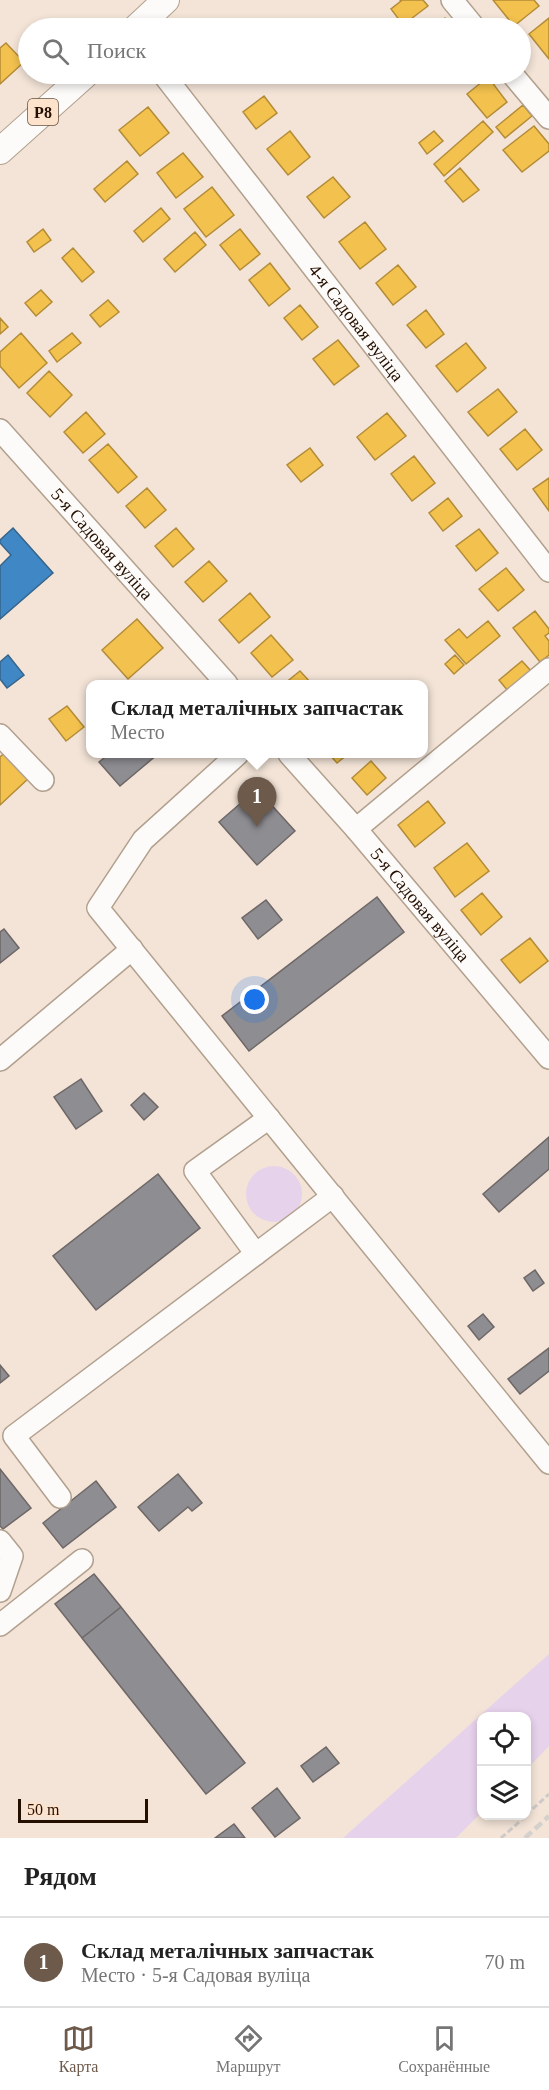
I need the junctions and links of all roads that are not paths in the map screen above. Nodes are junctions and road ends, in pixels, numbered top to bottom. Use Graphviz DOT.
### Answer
graph roads {
  1 [pos="166,0"];
  2 [pos="452,0"];
  3 [pos="147,18"];
  4 [pos="467,18"];
  5 [pos="75,84"];
  6 [pos="171,84"];
  7 [pos="520,84"];
  8 [pos="549,118"];
  9 [pos="0,152"];
  10 [pos="0,430"];
  11 [pos="549,571"];
  12 [pos="549,669"];
  13 [pos="223,680"];
  14 [pos="0,735"];
  15 [pos="232,758"];
  16 [pos="293,758"];
  17 [pos="43,780"];
  18 [pos="356,829"];
  19 [pos="132,949"];
  20 [pos="549,1058"];
  21 [pos="0,1060"];
  22 [pos="269,1118"];
  23 [pos="333,1196"];
  24 [pos="256,1254"];
  25 [pos="549,1463"];
  26 [pos="60,1497"];
  27 [pos="0,1541"];
  28 [pos="82,1560"];
  29 [pos="0,1592"];
  30 [pos="0,1624"];
  1 -- 3 [label="main road"];
  2 -- 4 [label="street"];
  5 -- 9 [label="main road, Р8"];
  6 -- 11 [label="street, 4-я Садовая вуліца"];
  7 -- 8 [label="street"];
  10 -- 13 [label="street, 5-я Садовая вуліца"];
  12 -- 18 [label="street"];
  14 -- 17 [label="street"];
  15 -- 19 [label="street"];
  16 -- 18 [label="street, 5-я Садовая вуліца"];
  18 -- 20 [label="street, 5-я Садовая вуліца"];
  19 -- 21 [label="street"];
  19 -- 22 [label="street"];
  22 -- 23 [label="street"];
  22 -- 24 [label="street"];
  23 -- 24 [label="street"];
  23 -- 25 [label="street"];
  24 -- 26 [label="street"];
  27 -- 29 [label="street"];
  28 -- 30 [label="street"];
}
